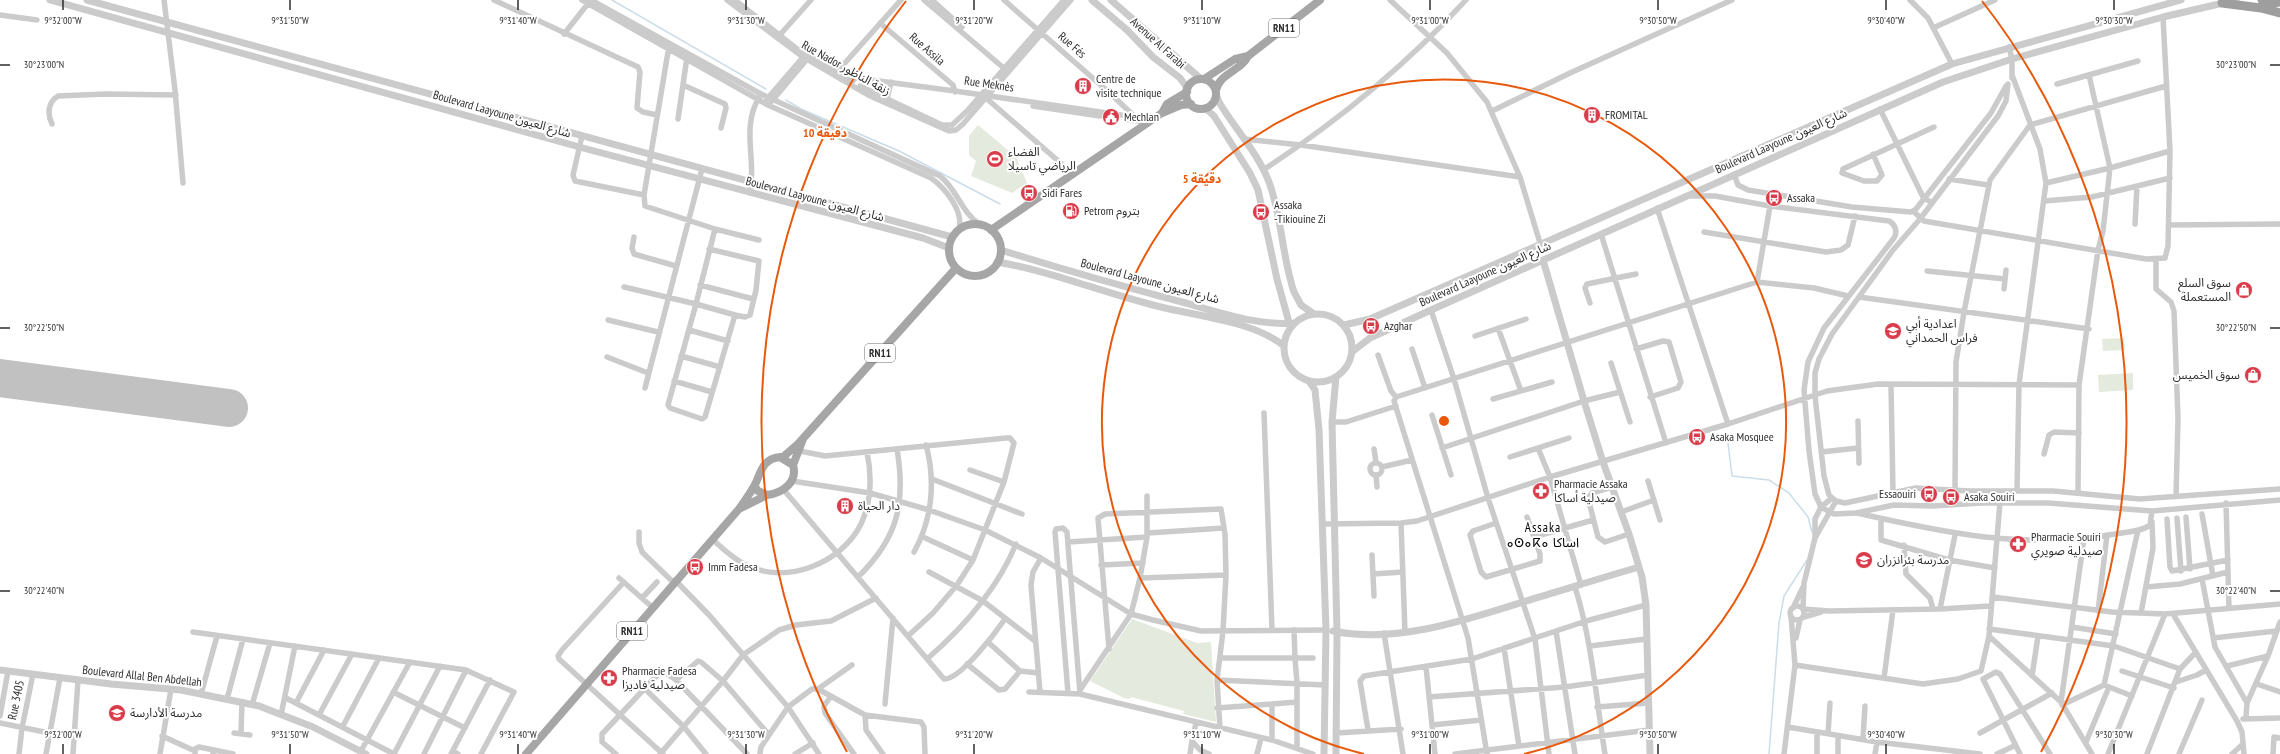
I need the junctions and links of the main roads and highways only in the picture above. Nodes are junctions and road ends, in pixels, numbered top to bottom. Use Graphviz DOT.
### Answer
graph roads {
  1 [pos="1320,0"];
  2 [pos="2262,0"];
  3 [pos="2280,2"];
  4 [pos="2222,3"];
  5 [pos="2280,13"];
  6 [pos="1248,56"];
  7 [pos="1203,79"];
  8 [pos="1187,90"];
  9 [pos="1216,92"];
  10 [pos="1191,104"];
  11 [pos="1162,113"];
  12 [pos="991,230"];
  13 [pos="956,268"];
  14 [pos="803,438"];
  15 [pos="783,457"];
  16 [pos="793,465"];
  17 [pos="755,486"];
  18 [pos="767,495"];
  19 [pos="739,509"];
  20 [pos="528,753"];
  1 -- 6 [label="main road, RN11"];
  2 -- 3 [label="highway"];
  4 -- 5 [label="highway"];
  6 -- 7 [label="main road, RN11"];
  6 -- 9 [label="main road, RN11"];
  7 -- 8 [label="main road, RN11"];
  7 -- 9 [label="main road"];
  8 -- 10 [label="main road"];
  8 -- 11 [label="main road, RN11"];
  9 -- 10 [label="main road, RN11"];
  10 -- 11 [label="main road, RN11"];
  11 -- 12 [label="main road, RN11"];
  12 -- 13 [label="main road"];
  12 -- 13 [label="main road"];
  13 -- 14 [label="main road, RN11"];
  14 -- 15 [label="main road, RN11"];
  14 -- 16 [label="main road, RN11"];
  15 -- 16 [label="main road"];
  15 -- 17 [label="main road, RN11"];
  16 -- 18 [label="main road, RN11"];
  17 -- 18 [label="main road"];
  17 -- 19 [label="main road, RN11"];
  18 -- 19 [label="main road, RN11"];
  19 -- 20 [label="main road, RN11"];
}
